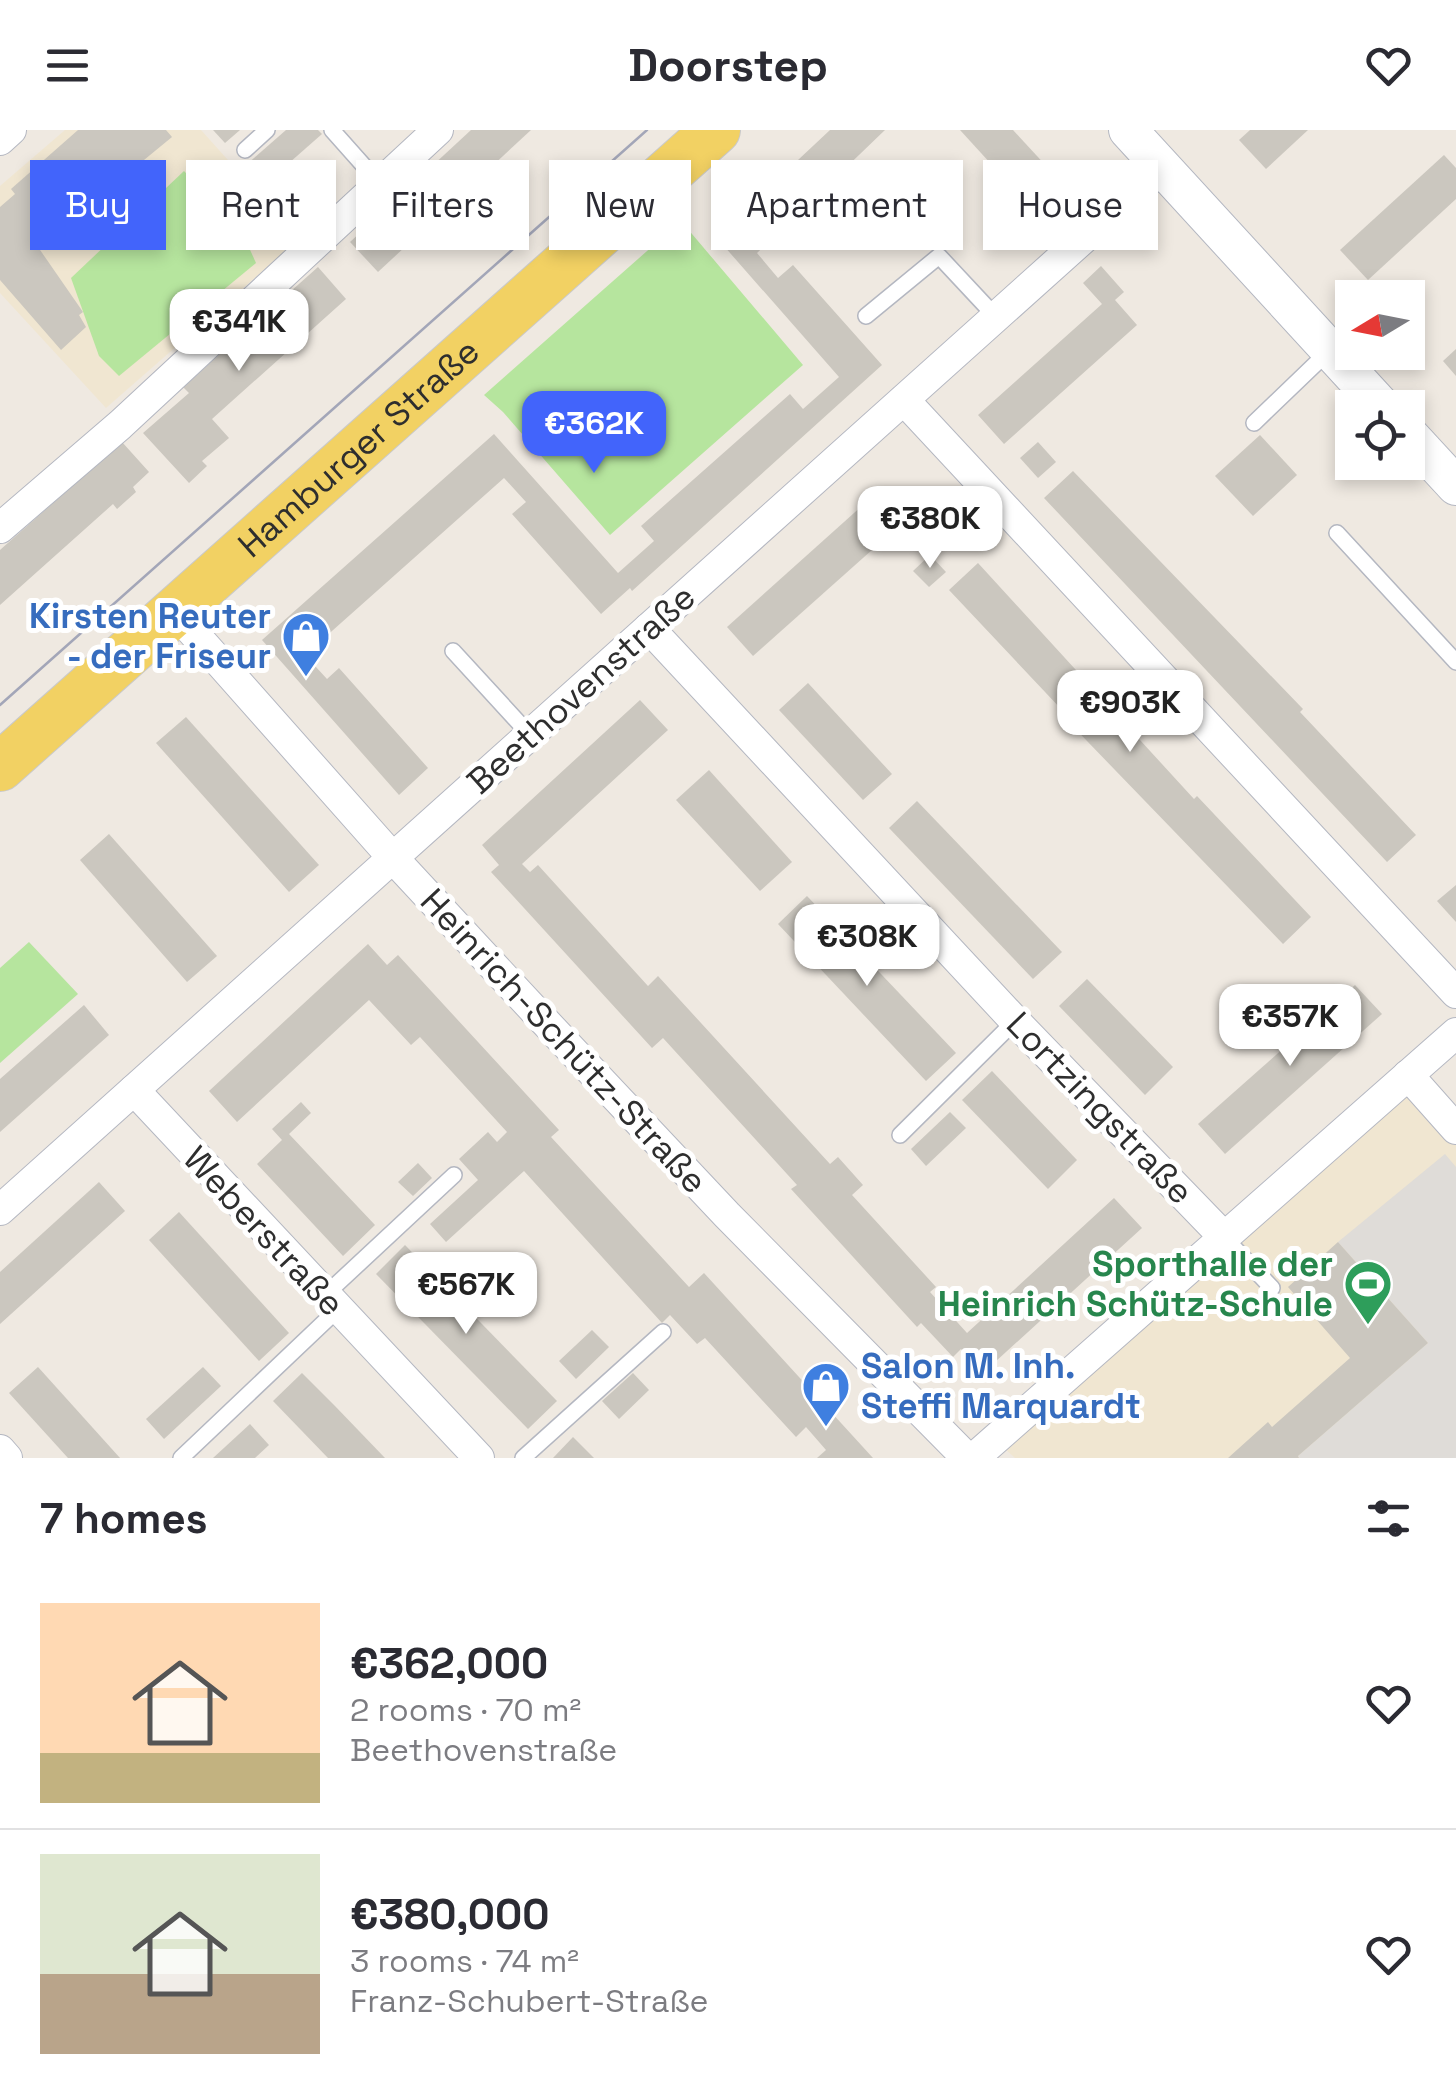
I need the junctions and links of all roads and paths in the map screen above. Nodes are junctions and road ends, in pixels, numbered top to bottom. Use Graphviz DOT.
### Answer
graph roads {
  1 [pos="11,130"];
  2 [pos="267,130"];
  3 [pos="332,130"];
  4 [pos="438,130"];
  5 [pos="716,130"];
  6 [pos="1128,130"];
  7 [pos="0,140"];
  8 [pos="244,150"];
  9 [pos="359,160"];
  10 [pos="406,160"];
  11 [pos="1162,168"];
  12 [pos="356,206"];
  13 [pos="866,316"];
  14 [pos="996,317"];
  15 [pos="1330,350"];
  16 [pos="1367,390"];
  17 [pos="904,400"];
  18 [pos="1254,423"];
  19 [pos="1425,452"];
  20 [pos="1456,486"];
  21 [pos="0,528"];
  22 [pos="1337,534"];
  23 [pos="175,612"];
  24 [pos="649,628"];
  25 [pos="453,651"];
  26 [pos="1456,662"];
  27 [pos="530,736"];
  28 [pos="0,767"];
  29 [pos="392,858"];
  30 [pos="1456,993"];
  31 [pos="1015,1021"];
  32 [pos="1456,1033"];
  33 [pos="1408,1075"];
  34 [pos="134,1090"];
  35 [pos="1456,1129"];
  36 [pos="900,1135"];
  37 [pos="454,1175"];
  38 [pos="0,1210"];
  39 [pos="1224,1237"];
  40 [pos="1272,1288"];
  41 [pos="330,1303"];
  42 [pos="663,1332"];
  43 [pos="0,1450"];
  44 [pos="7,1458"];
  45 [pos="181,1458"];
  46 [pos="479,1458"];
  47 [pos="523,1458"];
  48 [pos="970,1458"];
  1 -- 7 [label="street"];
  2 -- 8 [label="lane"];
  3 -- 9 [label="lane"];
  4 -- 10 [label="street"];
  5 -- 23 [label="main road, Hamburger Straße"];
  6 -- 11 [label="street"];
  11 -- 14 [label="street, Beethovenstraße"];
  11 -- 15 [label="street"];
  12 -- 21 [label="street"];
  13 -- 14 [label="lane"];
  14 -- 17 [label="street, Beethovenstraße"];
  15 -- 16 [label="street"];
  15 -- 18 [label="lane"];
  17 -- 24 [label="street, Beethovenstraße"];
  17 -- 30 [label="street"];
  19 -- 20 [label="street"];
  22 -- 26 [label="lane"];
  23 -- 28 [label="main road, Hamburger Straße"];
  23 -- 29 [label="street, Heinrich-Schütz-Straße"];
  24 -- 27 [label="street, Beethovenstraße"];
  24 -- 31 [label="street, Lortzingstraße"];
  25 -- 27 [label="lane"];
  27 -- 29 [label="street, Beethovenstraße"];
  29 -- 34 [label="street, Beethovenstraße"];
  29 -- 48 [label="street, Heinrich-Schütz-Straße"];
  31 -- 36 [label="lane"];
  31 -- 39 [label="street, Lortzingstraße"];
  32 -- 33 [label="street"];
  33 -- 35 [label="street"];
  33 -- 39 [label="street"];
  34 -- 38 [label="street, Beethovenstraße"];
  34 -- 41 [label="street, Weberstraße"];
  37 -- 41 [label="lane"];
  39 -- 40 [label="lane"];
  39 -- 48 [label="street"];
  41 -- 45 [label="lane"];
  41 -- 46 [label="street, Weberstraße"];
  42 -- 47 [label="lane"];
  43 -- 44 [label="street"];
}
